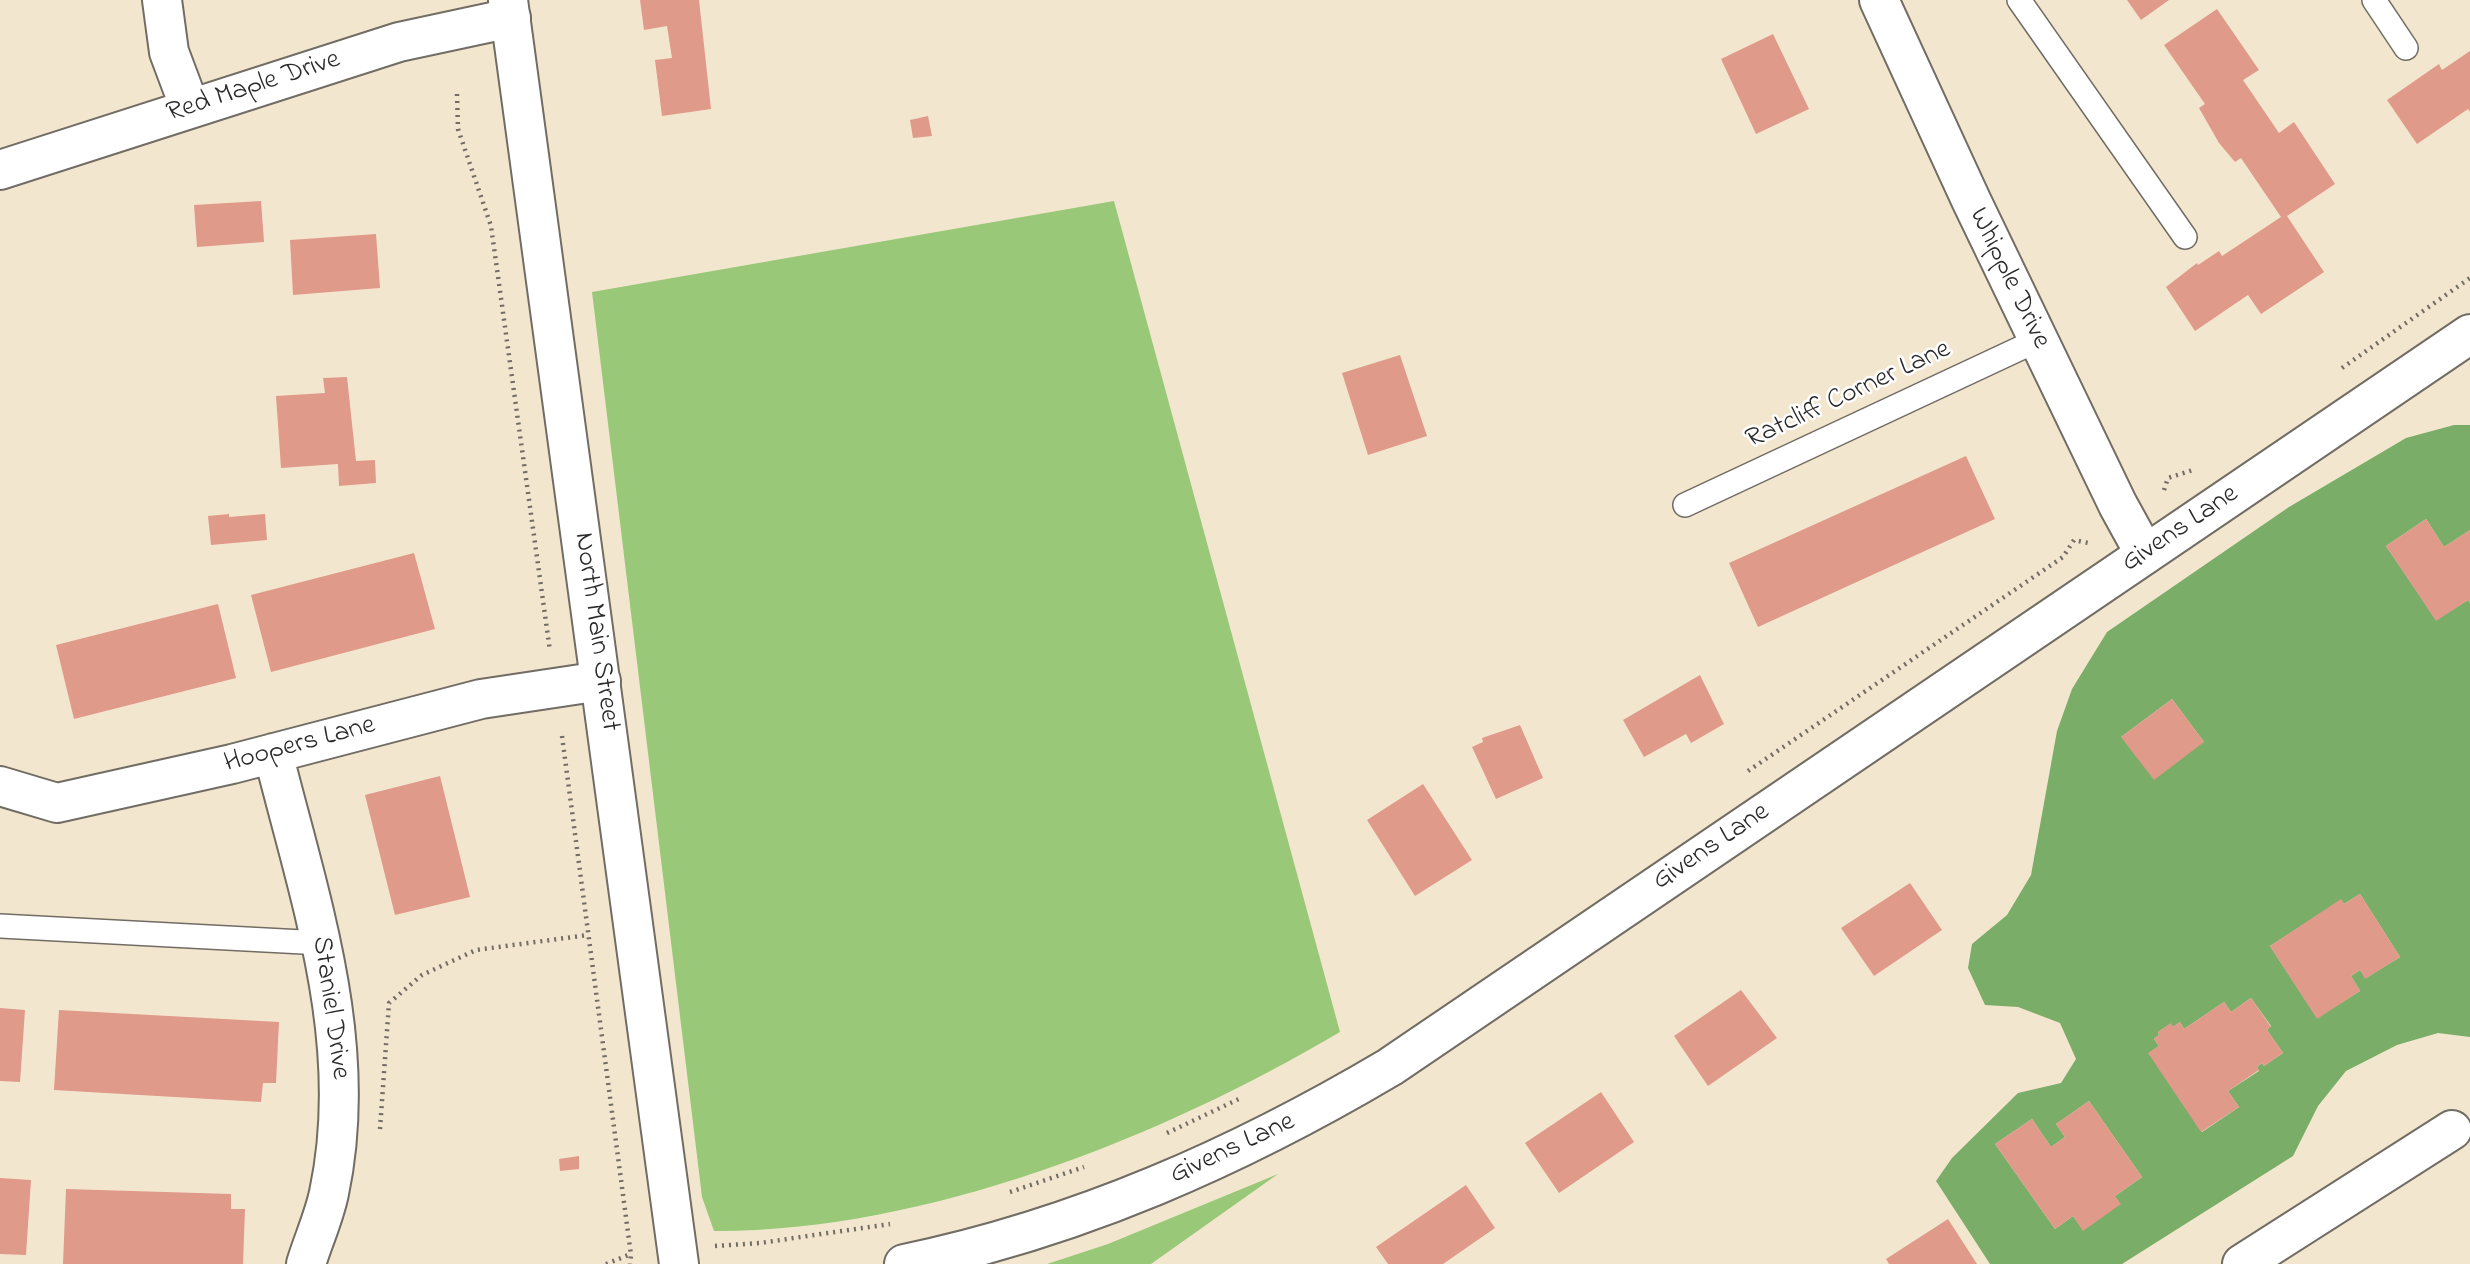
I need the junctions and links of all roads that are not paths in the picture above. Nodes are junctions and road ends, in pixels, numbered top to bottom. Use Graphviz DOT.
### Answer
graph roads {
  1 [pos="162,0"];
  2 [pos="1879,0"];
  3 [pos="2019,0"];
  4 [pos="2374,0"];
  5 [pos="509,9"];
  6 [pos="2406,48"];
  7 [pos="190,108"];
  8 [pos="0,170"];
  9 [pos="2185,237"];
  10 [pos="2470,334"];
  11 [pos="2038,340"];
  12 [pos="1685,505"];
  13 [pos="2145,554"];
  14 [pos="601,681"];
  15 [pos="273,753"];
  16 [pos="0,786"];
  17 [pos="0,926"];
  18 [pos="322,943"];
  19 [pos="2452,1130"];
  20 [pos="306,1264"];
  21 [pos="679,1264"];
  22 [pos="904,1264"];
  23 [pos="2242,1264"];
  1 -- 7 [label="street"];
  2 -- 11 [label="street, Whipple Drive"];
  3 -- 9 [label="lane"];
  4 -- 6 [label="lane"];
  5 -- 7 [label="street, Red Maple Drive"];
  5 -- 14 [label="street, North Main Street"];
  7 -- 8 [label="street, Red Maple Drive"];
  10 -- 13 [label="street, Givens Lane"];
  11 -- 12 [label="lane, Ratcliff Corner Lane"];
  11 -- 13 [label="street, Whipple Drive"];
  13 -- 22 [label="street, Givens Lane"];
  14 -- 15 [label="street, Hoopers Lane"];
  14 -- 21 [label="street, North Main Street"];
  15 -- 16 [label="street, Hoopers Lane"];
  15 -- 18 [label="street, Staniel Drive"];
  17 -- 18 [label="lane"];
  18 -- 20 [label="street, Staniel Drive"];
  19 -- 23 [label="street"];
}
